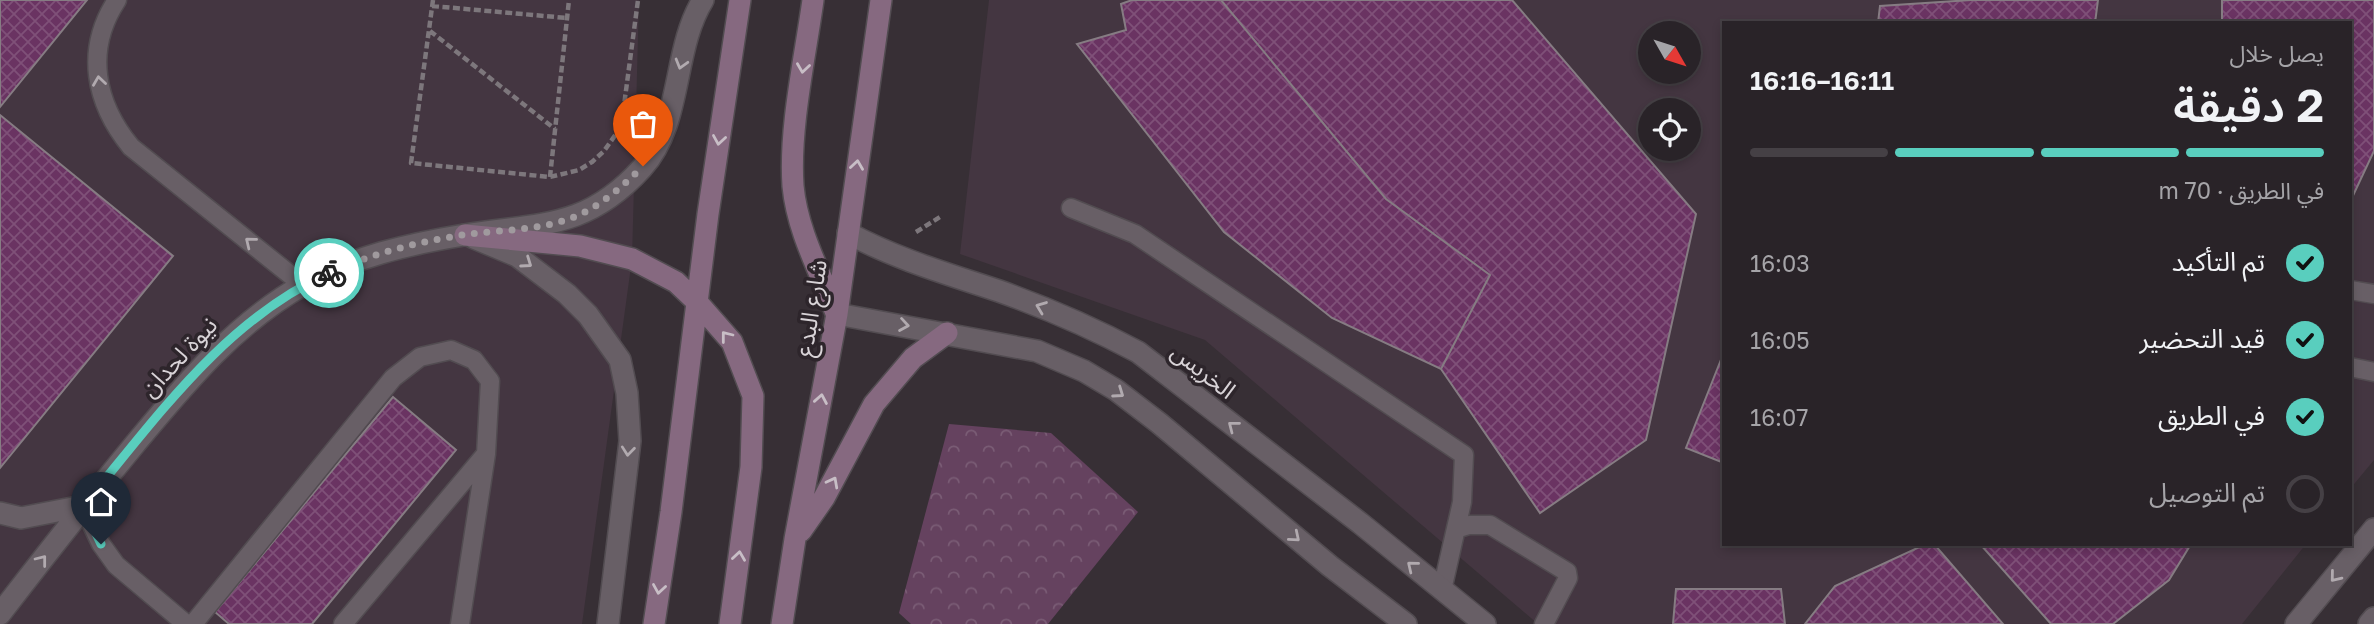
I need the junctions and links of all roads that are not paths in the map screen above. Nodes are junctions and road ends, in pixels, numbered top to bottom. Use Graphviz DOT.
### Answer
graph roads {
  1 [pos="117,0"];
  2 [pos="703,0"];
  3 [pos="740,0"];
  4 [pos="813,0"];
  5 [pos="881,0"];
  6 [pos="1071,208"];
  7 [pos="848,233"];
  8 [pos="465,235"];
  9 [pos="303,285"];
  10 [pos="2352,289"];
  11 [pos="2374,294"];
  12 [pos="697,302"];
  13 [pos="837,314"];
  14 [pos="947,333"];
  15 [pos="2352,367"];
  16 [pos="2374,372"];
  17 [pos="486,454"];
  18 [pos="83,506"];
  19 [pos="0,513"];
  20 [pos="1456,529"];
  21 [pos="2374,529"];
  22 [pos="795,538"];
  23 [pos="1442,590"];
  24 [pos="0,614"];
  25 [pos="2374,618"];
  26 [pos="186,624"];
  27 [pos="193,624"];
  28 [pos="343,624"];
  29 [pos="460,624"];
  30 [pos="608,624"];
  31 [pos="654,624"];
  32 [pos="730,624"];
  33 [pos="782,624"];
  34 [pos="1406,624"];
  35 [pos="1485,624"];
  36 [pos="1544,624"];
  37 [pos="2296,624"];
  38 [pos="2369,624"];
  9 -- 1 [label="lane, one-way"];
  2 -- 8 [label="street, نيوة لحدان, one-way"];
  3 -- 12 [label="main road, one-way"];
  4 -- 13 [label="main road, one-way"];
  7 -- 5 [label="main road, شارع البدع, one-way"];
  6 -- 20 [label="lane"];
  7 -- 13 [label="main road, شارع البدع"];
  23 -- 7 [label="street, الخريس, one-way"];
  8 -- 9 [label="street, نيوة لحدان"];
  8 -- 12 [label="main road"];
  8 -- 30 [label="street, one-way"];
  9 -- 18 [label="street, نيوة لحدان"];
  10 -- 11 [label="lane"];
  12 -- 31 [label="main road, one-way"];
  32 -- 12 [label="main road, one-way"];
  13 -- 14 [label="street, one-way"];
  22 -- 13 [label="main road, شارع البدع, one-way"];
  22 -- 14 [label="main road, one-way"];
  14 -- 34 [label="street, one-way"];
  15 -- 16 [label="lane"];
  17 -- 27 [label="lane"];
  17 -- 28 [label="lane"];
  17 -- 29 [label="lane"];
  18 -- 19 [label="street"];
  24 -- 18 [label="street, نيوة لحدان, one-way"];
  18 -- 26 [label="lane"];
  20 -- 23 [label="lane"];
  20 -- 36 [label="lane"];
  21 -- 37 [label="street, one-way"];
  22 -- 33 [label="main road, شارع البدع"];
  23 -- 35 [label="street, الخريس"];
  25 -- 38 [label="street"];
}
